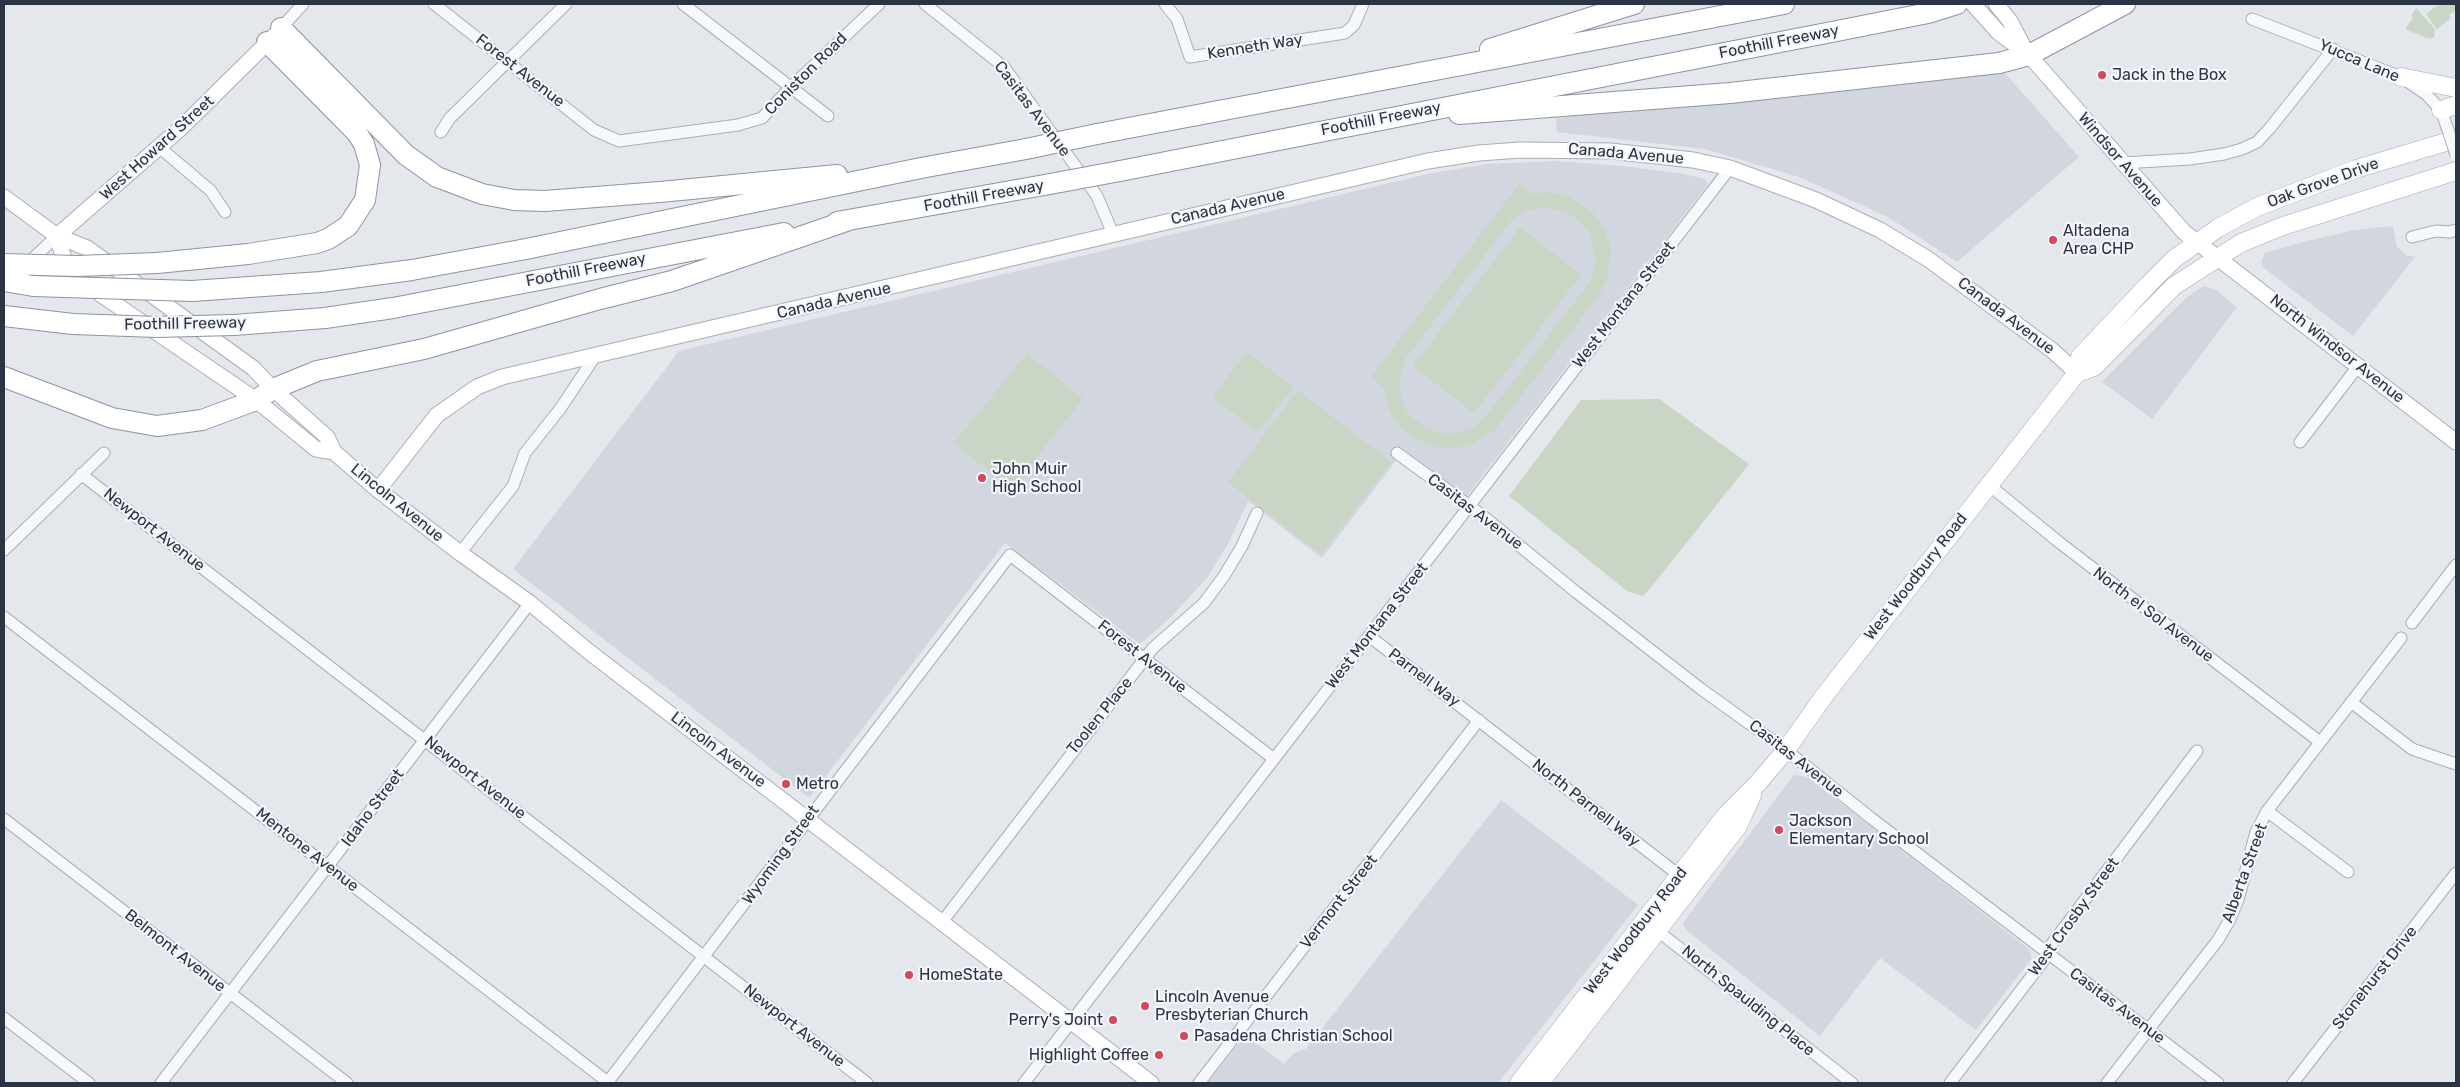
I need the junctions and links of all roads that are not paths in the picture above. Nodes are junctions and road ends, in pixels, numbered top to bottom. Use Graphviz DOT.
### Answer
graph roads {
  1 [pos="303,4"];
  2 [pos="434,4"];
  3 [pos="566,4"];
  4 [pos="683,4"];
  5 [pos="879,4"];
  6 [pos="925,4"];
  7 [pos="1165,4"];
  8 [pos="1363,4"];
  9 [pos="1634,4"];
  10 [pos="1784,4"];
  11 [pos="1957,4"];
  12 [pos="1974,4"];
  13 [pos="1996,4"];
  14 [pos="2125,4"];
  15 [pos="2252,19"];
  16 [pos="274,35"];
  17 [pos="2333,48"];
  18 [pos="2027,53"];
  19 [pos="507,60"];
  20 [pos="2401,77"];
  21 [pos="1393,80"];
  22 [pos="791,87"];
  23 [pos="2456,88"];
  24 [pos="2449,107"];
  25 [pos="828,116"];
  26 [pos="1374,120"];
  27 [pos="441,132"];
  28 [pos="2452,134"];
  29 [pos="607,137"];
  30 [pos="159,147"];
  31 [pos="2456,155"];
  32 [pos="2123,163"];
  33 [pos="921,168"];
  34 [pos="1730,168"];
  35 [pos="2456,171"];
  36 [pos="4,197"];
  37 [pos="225,212"];
  38 [pos="849,220"];
  39 [pos="2456,230"];
  40 [pos="1113,234"];
  41 [pos="57,236"];
  42 [pos="2412,237"];
  43 [pos="2197,243"];
  44 [pos="2217,258"];
  45 [pos="4,264"];
  46 [pos="4,281"];
  47 [pos="4,286"];
  48 [pos="4,316"];
  49 [pos="596,355"];
  50 [pos="2359,365"];
  51 [pos="2077,373"];
  52 [pos="4,377"];
  53 [pos="274,389"];
  54 [pos="256,400"];
  55 [pos="2300,442"];
  56 [pos="2456,442"];
  57 [pos="334,452"];
  58 [pos="104,453"];
  59 [pos="1397,454"];
  60 [pos="82,474"];
  61 [pos="1989,485"];
  62 [pos="378,490"];
  63 [pos="1469,506"];
  64 [pos="1257,513"];
  65 [pos="4,550"];
  66 [pos="460,554"];
  67 [pos="1010,555"];
  68 [pos="2456,565"];
  69 [pos="530,603"];
  70 [pos="4,617"];
  71 [pos="2412,623"];
  72 [pos="1369,636"];
  73 [pos="2401,638"];
  74 [pos="1145,660"];
  75 [pos="2351,702"];
  76 [pos="1479,720"];
  77 [pos="425,739"];
  78 [pos="2320,742"];
  79 [pos="1786,750"];
  80 [pos="2197,751"];
  81 [pos="1274,759"];
  82 [pos="2456,764"];
  83 [pos="2268,811"];
  84 [pos="4,819"];
  85 [pos="809,820"];
  86 [pos="328,866"];
  87 [pos="2348,872"];
  88 [pos="2456,873"];
  89 [pos="1686,880"];
  90 [pos="942,922"];
  91 [pos="1650,926"];
  92 [pos="2047,952"];
  93 [pos="705,956"];
  94 [pos="230,994"];
  95 [pos="4,1018"];
  96 [pos="1072,1022"];
  97 [pos="2148,1030"];
  98 [pos="88,1083"];
  99 [pos="161,1083"];
  100 [pos="346,1083"];
  101 [pos="608,1083"];
  102 [pos="867,1083"];
  103 [pos="1024,1083"];
  104 [pos="1151,1083"];
  105 [pos="1199,1083"];
  106 [pos="1519,1083"];
  107 [pos="1540,1083"];
  108 [pos="1852,1083"];
  109 [pos="1950,1083"];
  110 [pos="2107,1083"];
  111 [pos="2218,1083"];
  112 [pos="2294,1083"];
  1 -- 16 [label="street, West Howard Street"];
  2 -- 19 [label="street, Forest Avenue"];
  3 -- 19 [label="street"];
  4 -- 22 [label="street"];
  5 -- 22 [label="street, Coniston Road"];
  6 -- 40 [label="street, Casitas Avenue"];
  7 -- 8 [label="street, Kenneth Way"];
  9 -- 21 [label="highway"];
  10 -- 21 [label="highway, Foothill Freeway"];
  11 -- 26 [label="highway, Foothill Freeway"];
  12 -- 18 [label="street"];
  13 -- 18 [label="street"];
  14 -- 18 [label="highway"];
  15 -- 17 [label="street, Yucca Lane"];
  16 -- 30 [label="street, West Howard Street"];
  16 -- 33 [label="highway"];
  16 -- 45 [label="highway, bridge"];
  17 -- 20 [label="street, Yucca Lane"];
  17 -- 32 [label="street"];
  18 -- 26 [label="highway"];
  18 -- 32 [label="street, Windsor Avenue"];
  19 -- 27 [label="street"];
  19 -- 29 [label="street, Forest Avenue"];
  20 -- 23 [label="main road"];
  20 -- 24 [label="street, Yucca Lane"];
  21 -- 33 [label="highway, Foothill Freeway, bridge"];
  22 -- 25 [label="street"];
  22 -- 29 [label="street, Coniston Road"];
  24 -- 28 [label="street, Yucca Lane"];
  26 -- 38 [label="highway, Foothill Freeway, bridge"];
  28 -- 31 [label="street, Yucca Lane, bridge"];
  28 -- 43 [label="main road, Oak Grove Drive"];
  30 -- 37 [label="street"];
  30 -- 41 [label="street, West Howard Street"];
  32 -- 43 [label="street, Windsor Avenue"];
  33 -- 46 [label="highway, Foothill Freeway, bridge"];
  34 -- 40 [label="street, Canada Avenue"];
  34 -- 51 [label="street, Canada Avenue"];
  34 -- 63 [label="street, West Montana Street"];
  35 -- 44 [label="main road, Oak Grove Drive"];
  36 -- 41 [label="street, Lincoln Avenue"];
  38 -- 48 [label="highway, Foothill Freeway, bridge"];
  38 -- 53 [label="highway"];
  39 -- 42 [label="street"];
  40 -- 49 [label="street, Canada Avenue"];
  41 -- 47 [label="street, West Howard Street"];
  41 -- 53 [label="street, Lincoln Avenue"];
  41 -- 54 [label="street, Lincoln Avenue"];
  43 -- 44 [label="street, Windsor Avenue"];
  43 -- 51 [label="main road, West Woodbury Road"];
  44 -- 50 [label="street, North Windsor Avenue"];
  44 -- 51 [label="main road, West Woodbury Road"];
  49 -- 62 [label="street, Canada Avenue"];
  49 -- 66 [label="street"];
  50 -- 55 [label="street"];
  50 -- 56 [label="street, North Windsor Avenue"];
  51 -- 61 [label="main road, West Woodbury Road"];
  52 -- 54 [label="highway"];
  53 -- 54 [label="highway"];
  53 -- 57 [label="street, Lincoln Avenue"];
  54 -- 57 [label="street, Lincoln Avenue"];
  57 -- 62 [label="street, Lincoln Avenue"];
  58 -- 60 [label="street"];
  59 -- 63 [label="street, Casitas Avenue"];
  60 -- 65 [label="street"];
  60 -- 77 [label="street, Newport Avenue"];
  61 -- 78 [label="street, North el Sol Avenue"];
  61 -- 79 [label="main road, West Woodbury Road"];
  62 -- 66 [label="street, Lincoln Avenue"];
  63 -- 72 [label="street, West Montana Street"];
  63 -- 79 [label="street, Casitas Avenue"];
  64 -- 74 [label="street, Toolen Place"];
  66 -- 69 [label="street, Lincoln Avenue"];
  67 -- 74 [label="street, Forest Avenue"];
  67 -- 85 [label="street, Wyoming Street"];
  68 -- 71 [label="street"];
  69 -- 77 [label="street, Idaho Street"];
  69 -- 85 [label="street, Lincoln Avenue"];
  70 -- 86 [label="street, Mentone Avenue"];
  72 -- 76 [label="street, Parnell Way"];
  72 -- 81 [label="street, West Montana Street"];
  73 -- 75 [label="street, Alberta Street"];
  74 -- 81 [label="street, Forest Avenue"];
  74 -- 90 [label="street, Toolen Place"];
  75 -- 78 [label="street, Alberta Street"];
  75 -- 82 [label="street"];
  76 -- 89 [label="street, North Parnell Way"];
  76 -- 105 [label="street, Vermont Street"];
  77 -- 86 [label="street, Idaho Street"];
  77 -- 93 [label="street, Newport Avenue"];
  78 -- 83 [label="street, Alberta Street"];
  79 -- 89 [label="main road, West Woodbury Road"];
  79 -- 92 [label="street, Casitas Avenue"];
  80 -- 92 [label="street, West Crosby Street"];
  81 -- 96 [label="street, West Montana Street"];
  83 -- 87 [label="street"];
  83 -- 97 [label="street, Alberta Street"];
  84 -- 94 [label="street, Belmont Avenue"];
  85 -- 90 [label="street, Lincoln Avenue"];
  85 -- 93 [label="street, Wyoming Street"];
  86 -- 94 [label="street, Idaho Street"];
  86 -- 101 [label="street, Mentone Avenue"];
  88 -- 112 [label="street, Stonehurst Drive"];
  89 -- 91 [label="main road, West Woodbury Road"];
  90 -- 96 [label="street, Lincoln Avenue"];
  91 -- 106 [label="main road, West Woodbury Road"];
  91 -- 107 [label="main road, West Woodbury Road"];
  91 -- 108 [label="street, North Spaulding Place"];
  92 -- 97 [label="street, Casitas Avenue"];
  92 -- 109 [label="street, West Crosby Street"];
  93 -- 101 [label="street, Wyoming Street"];
  93 -- 102 [label="street, Newport Avenue"];
  94 -- 99 [label="street, Idaho Street"];
  94 -- 100 [label="street, Belmont Avenue"];
  95 -- 98 [label="street"];
  96 -- 103 [label="street, West Montana Street"];
  96 -- 104 [label="street, Lincoln Avenue"];
  97 -- 110 [label="street, Alberta Street"];
  97 -- 111 [label="street, Casitas Avenue"];
}
